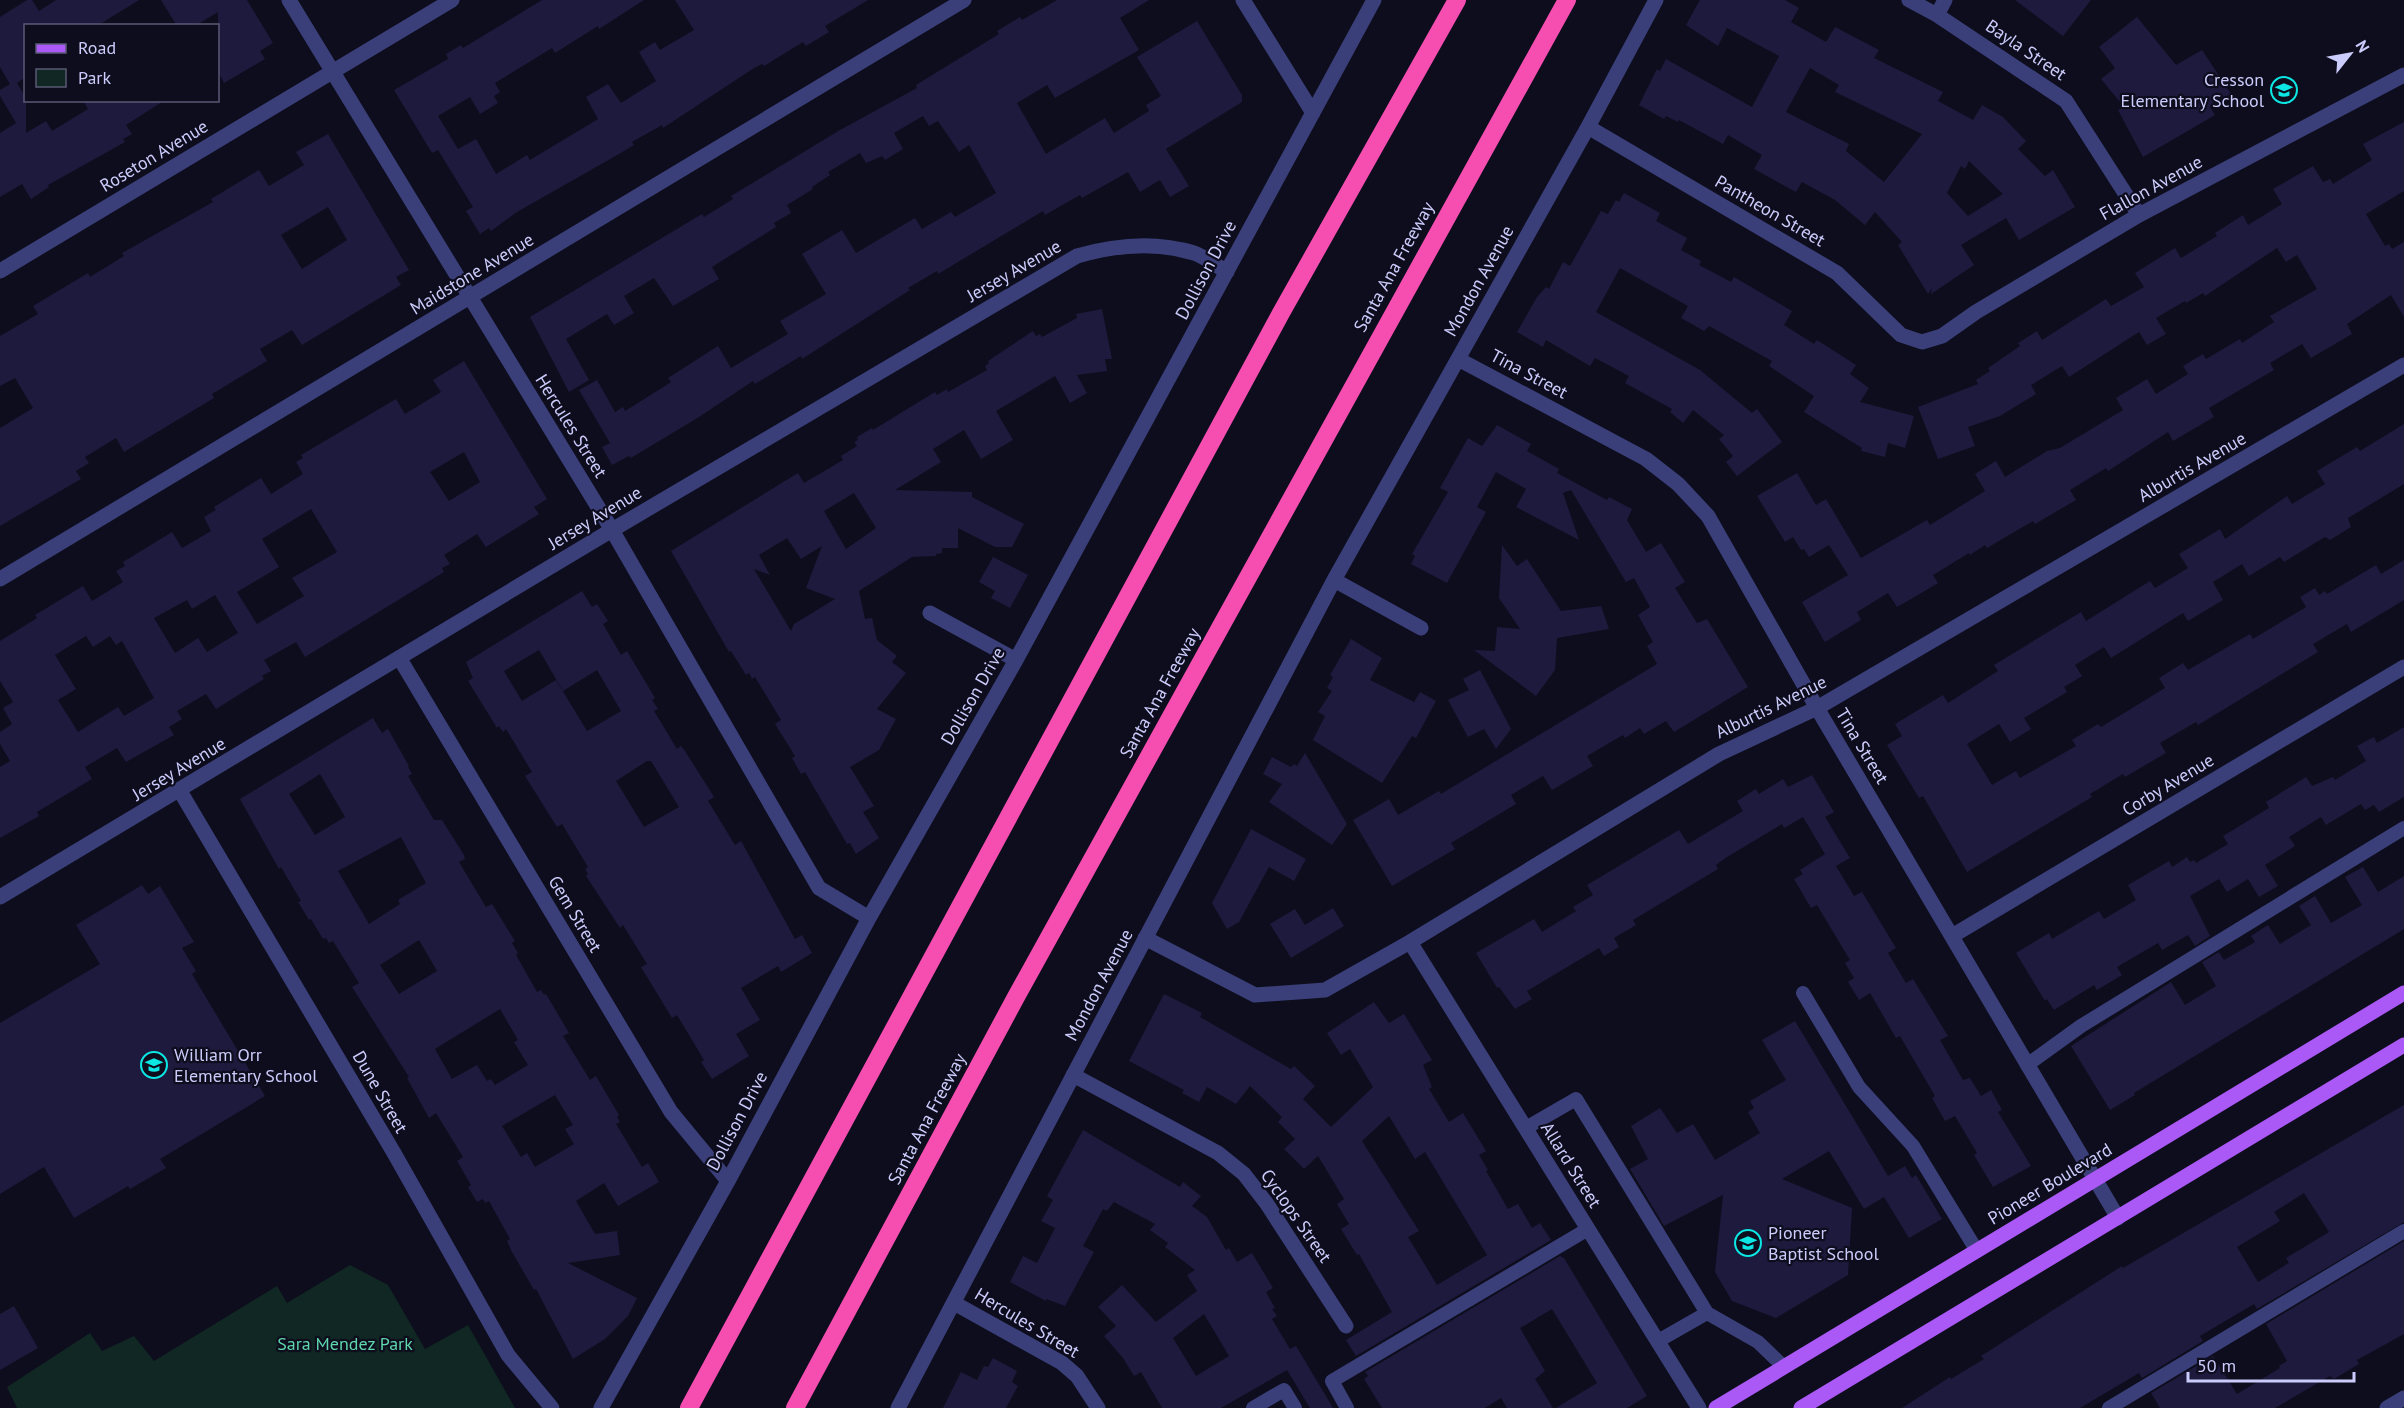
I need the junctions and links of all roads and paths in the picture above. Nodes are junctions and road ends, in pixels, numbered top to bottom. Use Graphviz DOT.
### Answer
graph roads {
  1 [pos="289,0"];
  2 [pos="452,0"];
  3 [pos="964,0"];
  4 [pos="1243,0"];
  5 [pos="1374,0"];
  6 [pos="1457,0"];
  7 [pos="1567,0"];
  8 [pos="1656,0"];
  9 [pos="1909,0"];
  10 [pos="1945,0"];
  11 [pos="1937,15"];
  12 [pos="333,72"];
  13 [pos="2404,75"];
  14 [pos="1313,113"];
  15 [pos="1588,127"];
  16 [pos="2139,215"];
  17 [pos="0,271"];
  18 [pos="1227,272"];
  19 [pos="470,298"];
  20 [pos="1922,342"];
  21 [pos="1458,359"];
  22 [pos="2404,365"];
  23 [pos="612,530"];
  24 [pos="0,579"];
  25 [pos="1334,580"];
  26 [pos="930,613"];
  27 [pos="1421,628"];
  28 [pos="400,659"];
  29 [pos="1016,660"];
  30 [pos="2404,667"];
  31 [pos="1817,708"];
  32 [pos="180,791"];
  33 [pos="2404,828"];
  34 [pos="0,897"];
  35 [pos="870,918"];
  36 [pos="1952,936"];
  37 [pos="1145,938"];
  38 [pos="1410,942"];
  39 [pos="1803,993"];
  40 [pos="2404,993"];
  41 [pos="2404,1045"];
  42 [pos="2027,1065"];
  43 [pos="1074,1075"];
  44 [pos="1526,1128"];
  45 [pos="2094,1180"];
  46 [pos="728,1181"];
  47 [pos="2118,1218"];
  48 [pos="1588,1229"];
  49 [pos="2404,1231"];
  50 [pos="1977,1251"];
  51 [pos="954,1303"];
  52 [pos="1707,1313"];
  53 [pos="1346,1326"];
  54 [pos="1658,1341"];
  55 [pos="1784,1367"];
  56 [pos="2404,1398"];
  57 [pos="552,1408"];
  58 [pos="600,1408"];
  59 [pos="689,1408"];
  60 [pos="795,1408"];
  61 [pos="898,1408"];
  62 [pos="1098,1408"];
  63 [pos="1253,1408"];
  64 [pos="1294,1408"];
  65 [pos="1347,1408"];
  66 [pos="1699,1408"];
  67 [pos="1716,1408"];
  68 [pos="1801,1408"];
  69 [pos="2109,1408"];
  70 [pos="2387,1408"];
  1 -- 12 [label="street, Hercules Street"];
  2 -- 12 [label="street, Roseton Avenue"];
  3 -- 19 [label="street, Maidstone Avenue"];
  4 -- 14 [label="street"];
  5 -- 14 [label="street, Dollison Drive"];
  6 -- 59 [label="highway"];
  7 -- 60 [label="highway, Santa Ana Freeway"];
  8 -- 15 [label="street, Mondon Avenue"];
  9 -- 11 [label="street, Bayla Street"];
  10 -- 11 [label="street"];
  11 -- 16 [label="street, Bayla Street"];
  12 -- 17 [label="street, Roseton Avenue"];
  12 -- 19 [label="street, Hercules Street"];
  13 -- 16 [label="street, Flallon Avenue"];
  14 -- 18 [label="street, Dollison Drive"];
  15 -- 20 [label="street, Pantheon Street"];
  15 -- 21 [label="street, Mondon Avenue"];
  16 -- 20 [label="street, Flallon Avenue"];
  18 -- 23 [label="street, Jersey Avenue"];
  18 -- 29 [label="street, Dollison Drive"];
  19 -- 23 [label="street, Hercules Street"];
  19 -- 24 [label="street, Maidstone Avenue"];
  21 -- 25 [label="street, Mondon Avenue"];
  21 -- 31 [label="street, Tina Street"];
  22 -- 31 [label="street, Alburtis Avenue"];
  23 -- 28 [label="street, Jersey Avenue"];
  23 -- 35 [label="street, Hercules Street"];
  25 -- 27 [label="street"];
  25 -- 37 [label="street, Mondon Avenue"];
  26 -- 29 [label="street"];
  28 -- 32 [label="street, Jersey Avenue"];
  28 -- 46 [label="street, Gem Street"];
  29 -- 35 [label="street, Dollison Drive"];
  30 -- 36 [label="street, Corby Avenue"];
  31 -- 36 [label="street, Tina Street"];
  31 -- 38 [label="street, Alburtis Avenue"];
  32 -- 34 [label="street, Jersey Avenue"];
  32 -- 57 [label="street, Dune Street"];
  33 -- 42 [label="lane"];
  35 -- 46 [label="street, Dollison Drive"];
  36 -- 42 [label="street, Tina Street"];
  37 -- 38 [label="street, Alburtis Avenue"];
  37 -- 43 [label="street, Mondon Avenue"];
  38 -- 44 [label="street, Allard Street"];
  39 -- 50 [label="lane"];
  40 -- 45 [label="main road, Pioneer Boulevard"];
  41 -- 47 [label="main road"];
  42 -- 45 [label="street, Tina Street"];
  43 -- 51 [label="street, Mondon Avenue"];
  43 -- 53 [label="street, Cyclops Street"];
  44 -- 48 [label="street, Allard Street"];
  44 -- 52 [label="lane"];
  45 -- 47 [label="street, Tina Street"];
  45 -- 50 [label="main road, Pioneer Boulevard"];
  46 -- 58 [label="street, Dollison Drive"];
  47 -- 68 [label="main road"];
  48 -- 54 [label="street, Allard Street"];
  48 -- 65 [label="lane"];
  49 -- 69 [label="lane"];
  50 -- 55 [label="main road, Pioneer Boulevard"];
  51 -- 61 [label="street, Mondon Avenue"];
  51 -- 62 [label="street, Hercules Street"];
  52 -- 54 [label="lane"];
  52 -- 55 [label="lane"];
  54 -- 66 [label="street, Allard Street"];
  55 -- 67 [label="main road, Pioneer Boulevard"];
  56 -- 70 [label="street"];
  63 -- 64 [label="lane"];
}
